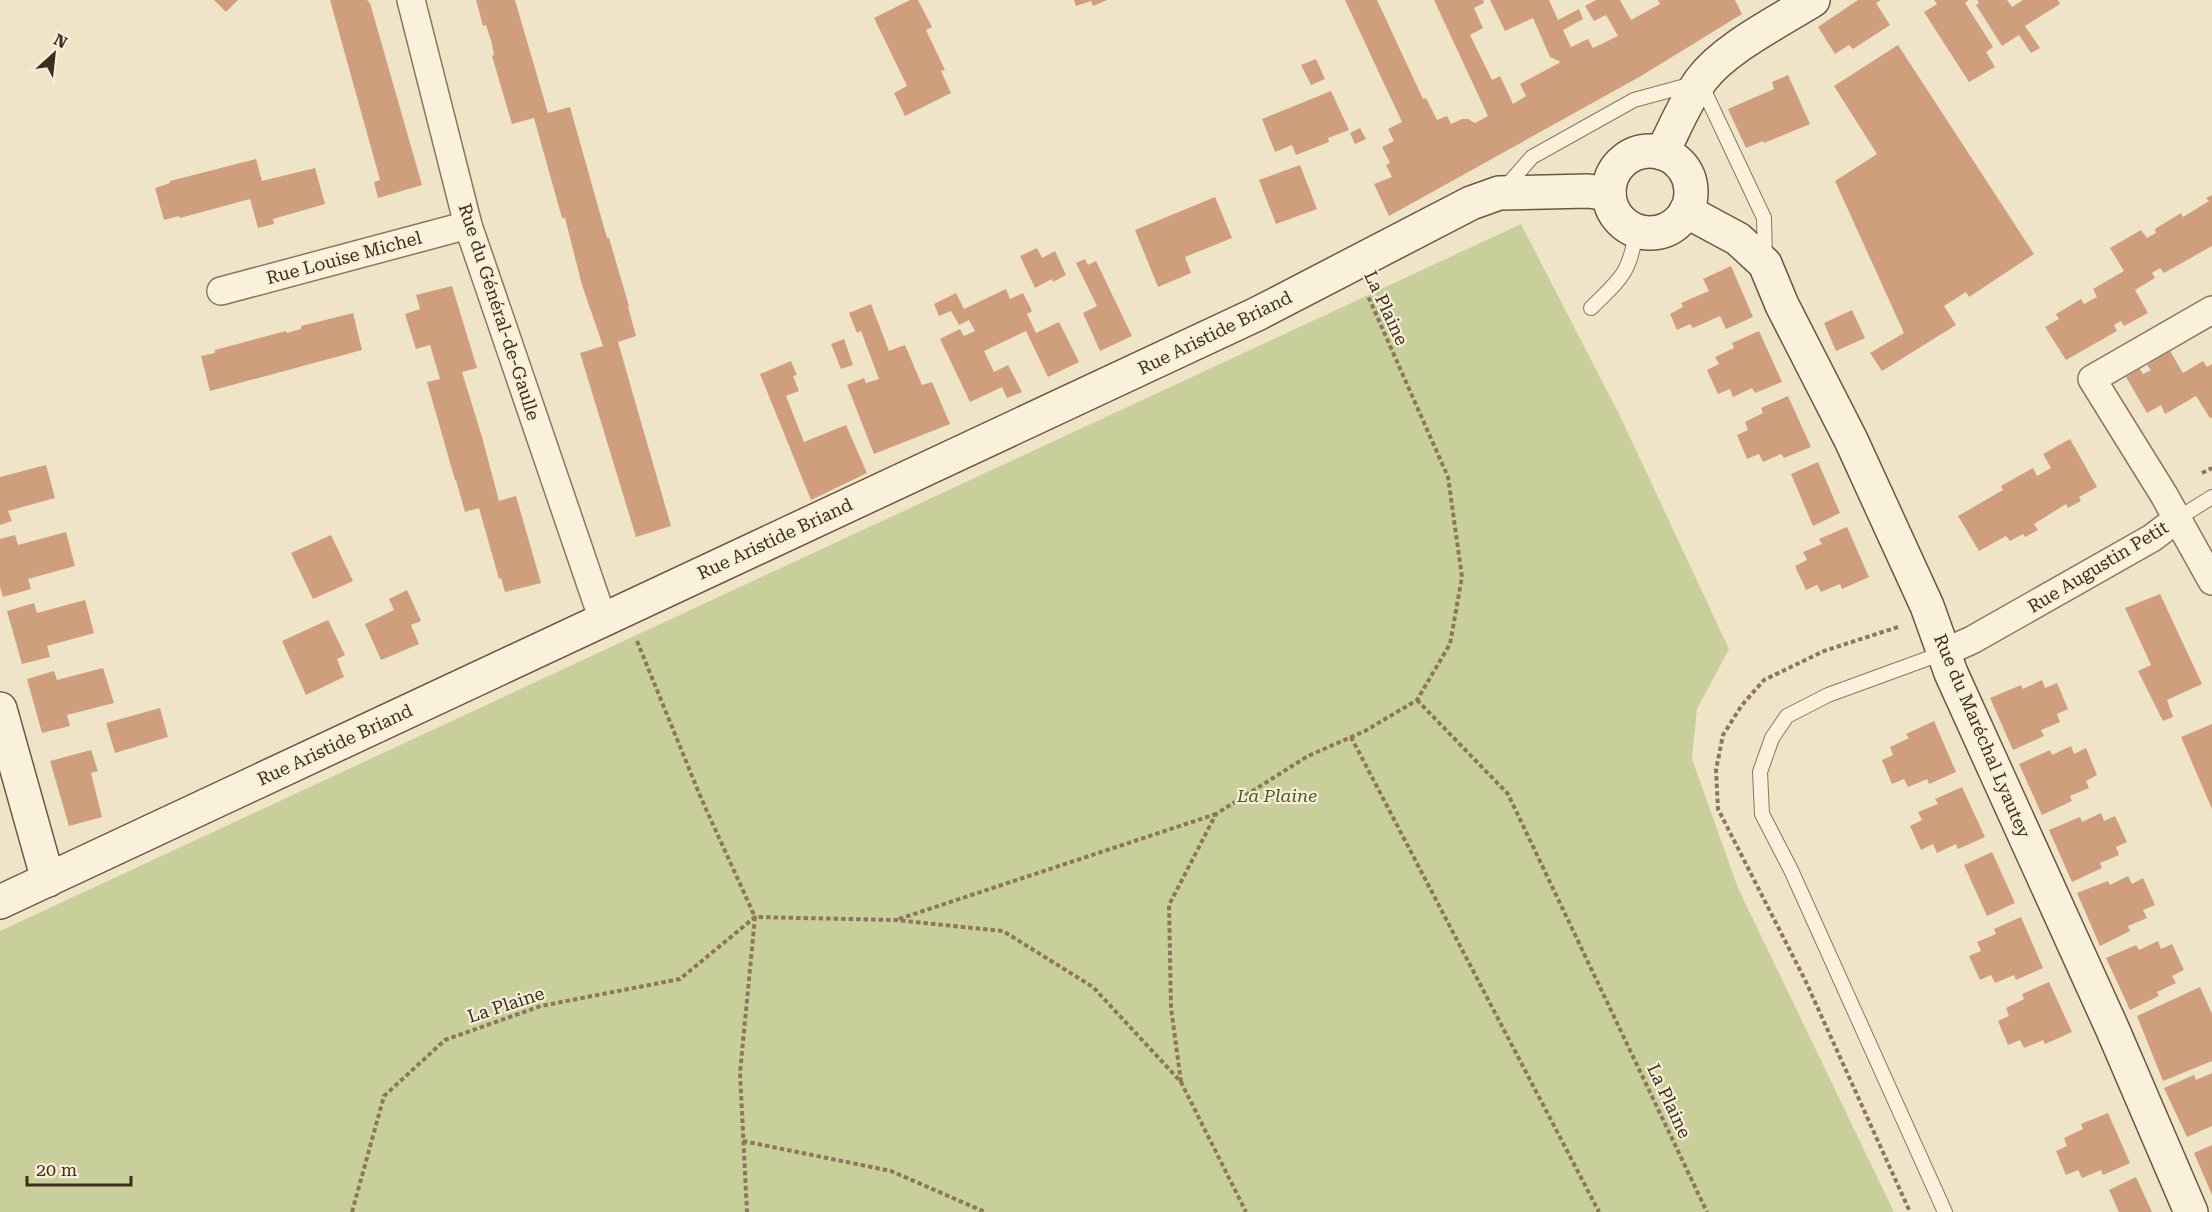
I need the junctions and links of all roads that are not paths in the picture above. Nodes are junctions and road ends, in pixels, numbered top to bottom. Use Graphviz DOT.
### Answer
graph roads {
  1 [pos="411,0"];
  2 [pos="1813,0"];
  3 [pos="1700,82"];
  4 [pos="1662,153"];
  5 [pos="1499,193"];
  6 [pos="1609,194"];
  7 [pos="1686,211"];
  8 [pos="468,225"];
  9 [pos="1636,231"];
  10 [pos="1765,264"];
  11 [pos="220,291"];
  12 [pos="1591,308"];
  13 [pos="2212,310"];
  14 [pos="2212,497"];
  15 [pos="2177,519"];
  16 [pos="2212,581"];
  17 [pos="613,615"];
  18 [pos="1943,653"];
  19 [pos="0,708"];
  20 [pos="48,880"];
  21 [pos="0,902"];
  22 [pos="1945,1212"];
  23 [pos="2191,1212"];
  1 -- 8 [label="street, Rue du Général-de-Gaulle"];
  2 -- 3 [label="street"];
  3 -- 4 [label="street"];
  3 -- 5 [label="lane, Rue Aristide Briand"];
  3 -- 10 [label="lane, Rue du Maréchal Lyautey"];
  4 -- 6 [label="street"];
  4 -- 7 [label="street"];
  5 -- 6 [label="street, Rue Aristide Briand"];
  5 -- 17 [label="street, Rue Aristide Briand"];
  6 -- 9 [label="street"];
  7 -- 9 [label="street"];
  7 -- 10 [label="street, Rue du Maréchal Lyautey"];
  8 -- 11 [label="street, Rue Louise Michel"];
  8 -- 17 [label="street, Rue du Général-de-Gaulle"];
  9 -- 12 [label="lane"];
  10 -- 18 [label="street, Rue du Maréchal Lyautey"];
  13 -- 15 [label="street, Rue Augustin Petit"];
  14 -- 15 [label="lane"];
  15 -- 16 [label="street"];
  15 -- 18 [label="street, Rue Augustin Petit"];
  17 -- 20 [label="street, Rue Aristide Briand"];
  18 -- 22 [label="lane"];
  18 -- 23 [label="street, Rue du Maréchal Lyautey"];
  19 -- 20 [label="street"];
  20 -- 21 [label="street, Rue Aristide Briand"];
}
